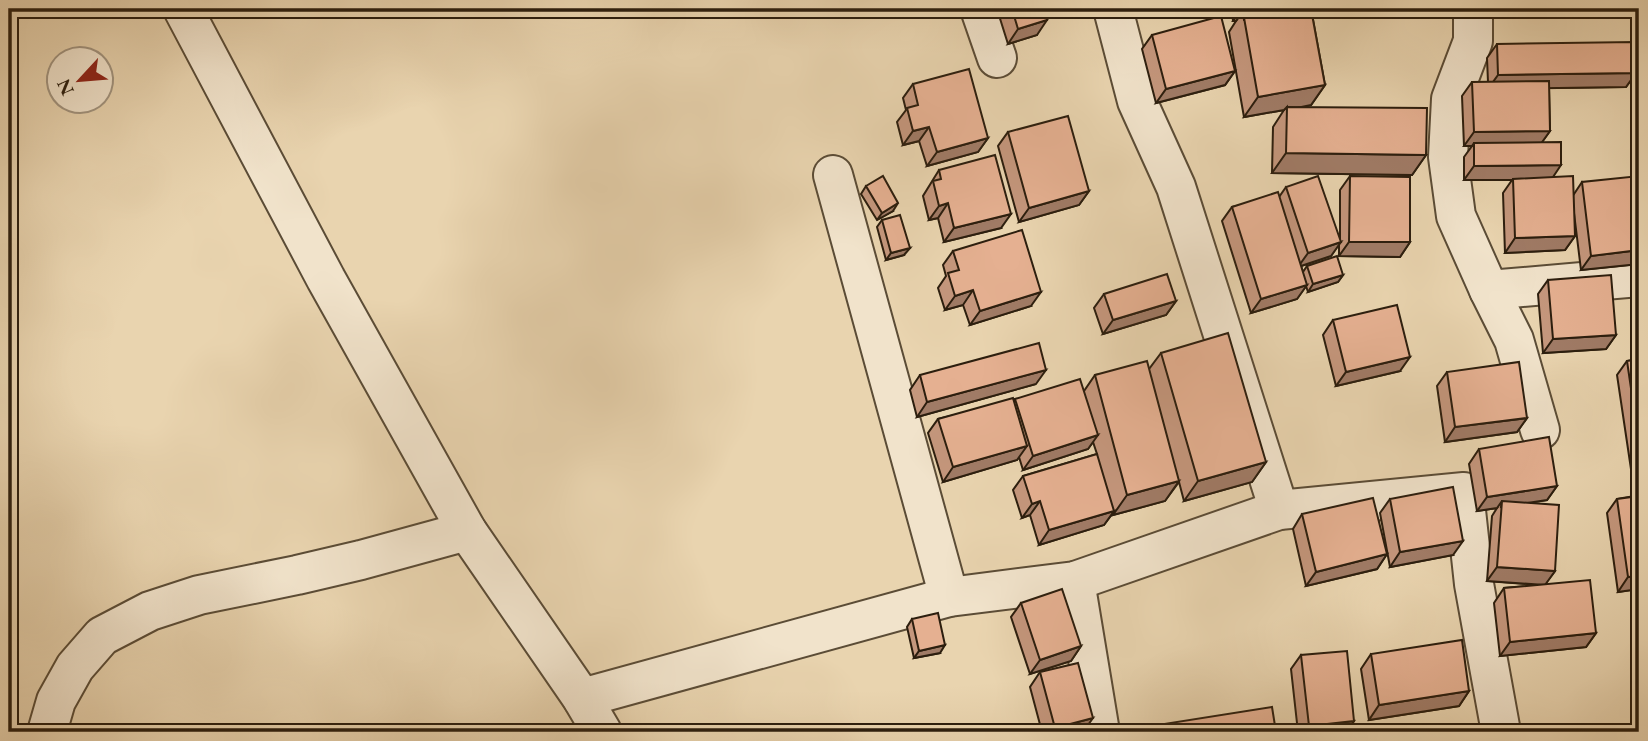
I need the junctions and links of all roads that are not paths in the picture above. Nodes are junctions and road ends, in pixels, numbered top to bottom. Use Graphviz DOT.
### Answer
graph roads {
  1 [pos="183,9"];
  2 [pos="980,9"];
  3 [pos="1113,9"];
  4 [pos="1473,9"];
  5 [pos="997,58"];
  6 [pos="833,175"];
  7 [pos="1639,277"];
  8 [pos="1489,289"];
  9 [pos="1540,430"];
  10 [pos="1279,510"];
  11 [pos="467,531"];
  12 [pos="1075,581"];
  13 [pos="949,597"];
  14 [pos="594,722"];
  15 [pos="47,732"];
  16 [pos="1100,732"];
  17 [pos="1501,732"];
  1 -- 11 [label="street"];
  2 -- 5 [label="street"];
  3 -- 10 [label="street"];
  4 -- 8 [label="street"];
  6 -- 13 [label="street"];
  7 -- 8 [label="street"];
  8 -- 9 [label="street"];
  10 -- 12 [label="street"];
  10 -- 17 [label="street"];
  11 -- 14 [label="street"];
  11 -- 15 [label="street"];
  12 -- 13 [label="street"];
  12 -- 16 [label="street"];
  13 -- 14 [label="street"];
}
